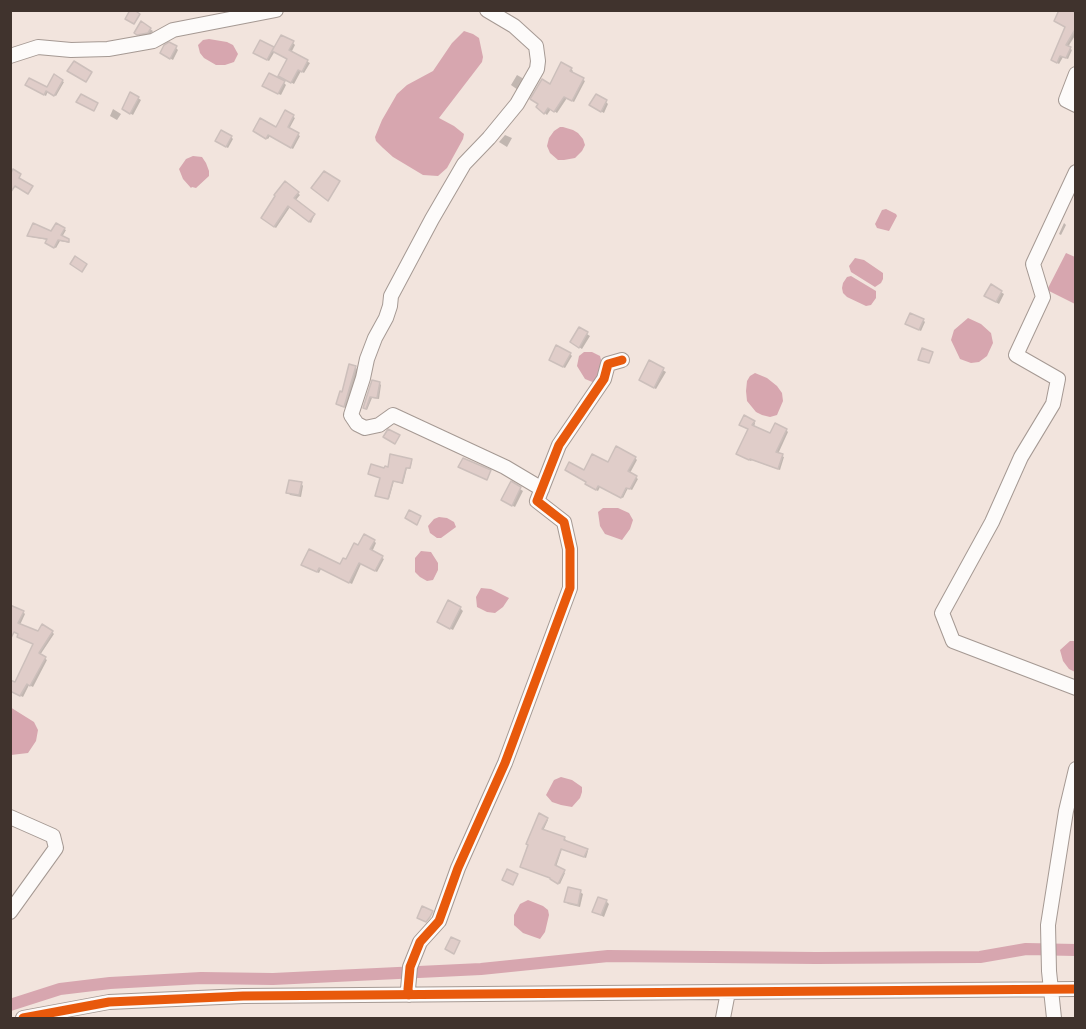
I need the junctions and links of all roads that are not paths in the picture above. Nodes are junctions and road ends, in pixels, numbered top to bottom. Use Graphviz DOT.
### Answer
graph roads {
  1 [pos="276,10"];
  2 [pos="487,10"];
  3 [pos="10,56"];
  4 [pos="1076,74"];
  5 [pos="1076,105"];
  6 [pos="1076,172"];
  7 [pos="622,360"];
  8 [pos="542,489"];
  9 [pos="1076,688"];
  10 [pos="1076,769"];
  11 [pos="10,817"];
  12 [pos="10,912"];
  13 [pos="1052,988"];
  14 [pos="1076,988"];
  15 [pos="408,992"];
  16 [pos="728,992"];
  17 [pos="23,1018"];
  18 [pos="723,1018"];
  19 [pos="1054,1018"];
  1 -- 3 [label="street"];
  2 -- 8 [label="street"];
  4 -- 5 [label="street"];
  6 -- 9 [label="street"];
  7 -- 8 [label="street"];
  8 -- 15 [label="street"];
  10 -- 13 [label="street"];
  11 -- 12 [label="street"];
  13 -- 14 [label="street"];
  13 -- 16 [label="street"];
  13 -- 19 [label="street"];
  15 -- 16 [label="street"];
  15 -- 17 [label="street"];
  16 -- 18 [label="street"];
}
